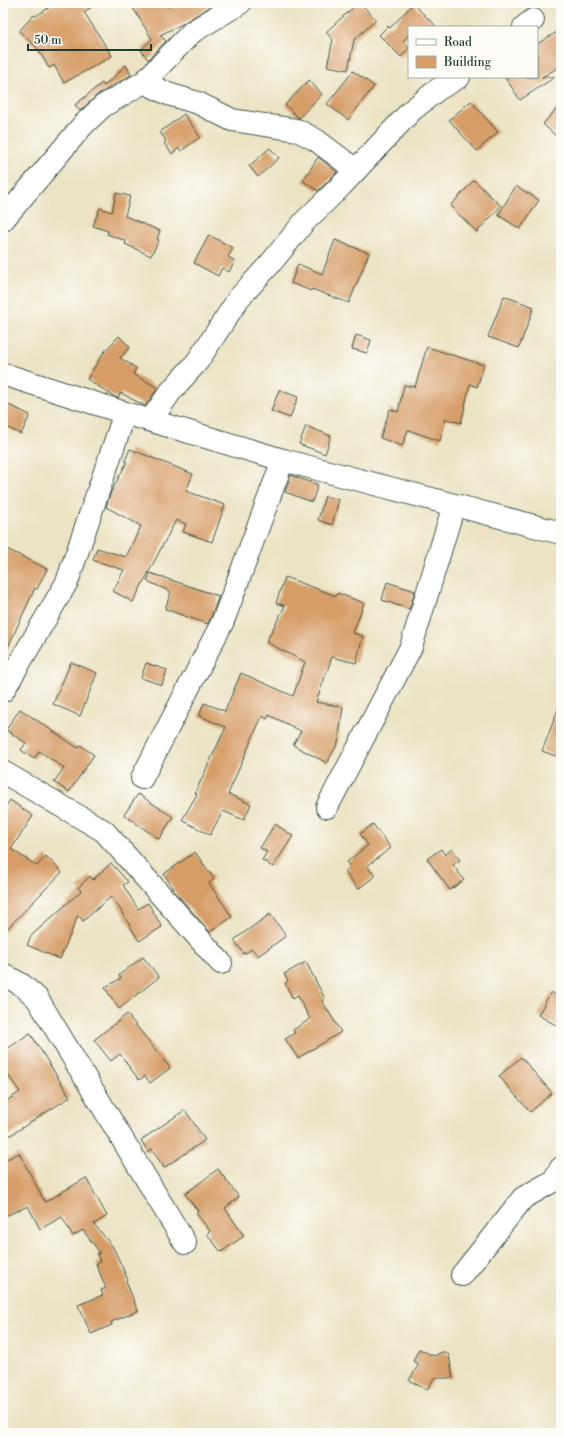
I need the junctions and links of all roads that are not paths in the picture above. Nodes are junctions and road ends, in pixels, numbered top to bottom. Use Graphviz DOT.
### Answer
graph roads {
  1 [pos="240,3"];
  2 [pos="457,78"];
  3 [pos="144,82"];
  4 [pos="356,170"];
  5 [pos="3,220"];
  6 [pos="3,374"];
  7 [pos="125,412"];
  8 [pos="151,420"];
  9 [pos="283,460"];
  10 [pos="454,505"];
  11 [pos="561,533"];
  12 [pos="3,691"];
  13 [pos="3,772"];
  14 [pos="142,778"];
  15 [pos="327,807"];
  16 [pos="221,963"];
  17 [pos="3,974"];
  18 [pos="561,1168"];
  19 [pos="185,1243"];
  20 [pos="462,1275"];
  1 -- 3 [label="street"];
  2 -- 4 [label="street"];
  3 -- 4 [label="street"];
  3 -- 5 [label="street"];
  4 -- 8 [label="street"];
  6 -- 7 [label="street"];
  7 -- 8 [label="street"];
  7 -- 12 [label="street"];
  8 -- 9 [label="street"];
  9 -- 10 [label="street"];
  9 -- 14 [label="street"];
  10 -- 11 [label="street"];
  10 -- 15 [label="street"];
  13 -- 16 [label="street"];
  17 -- 19 [label="street"];
  18 -- 20 [label="street"];
}
